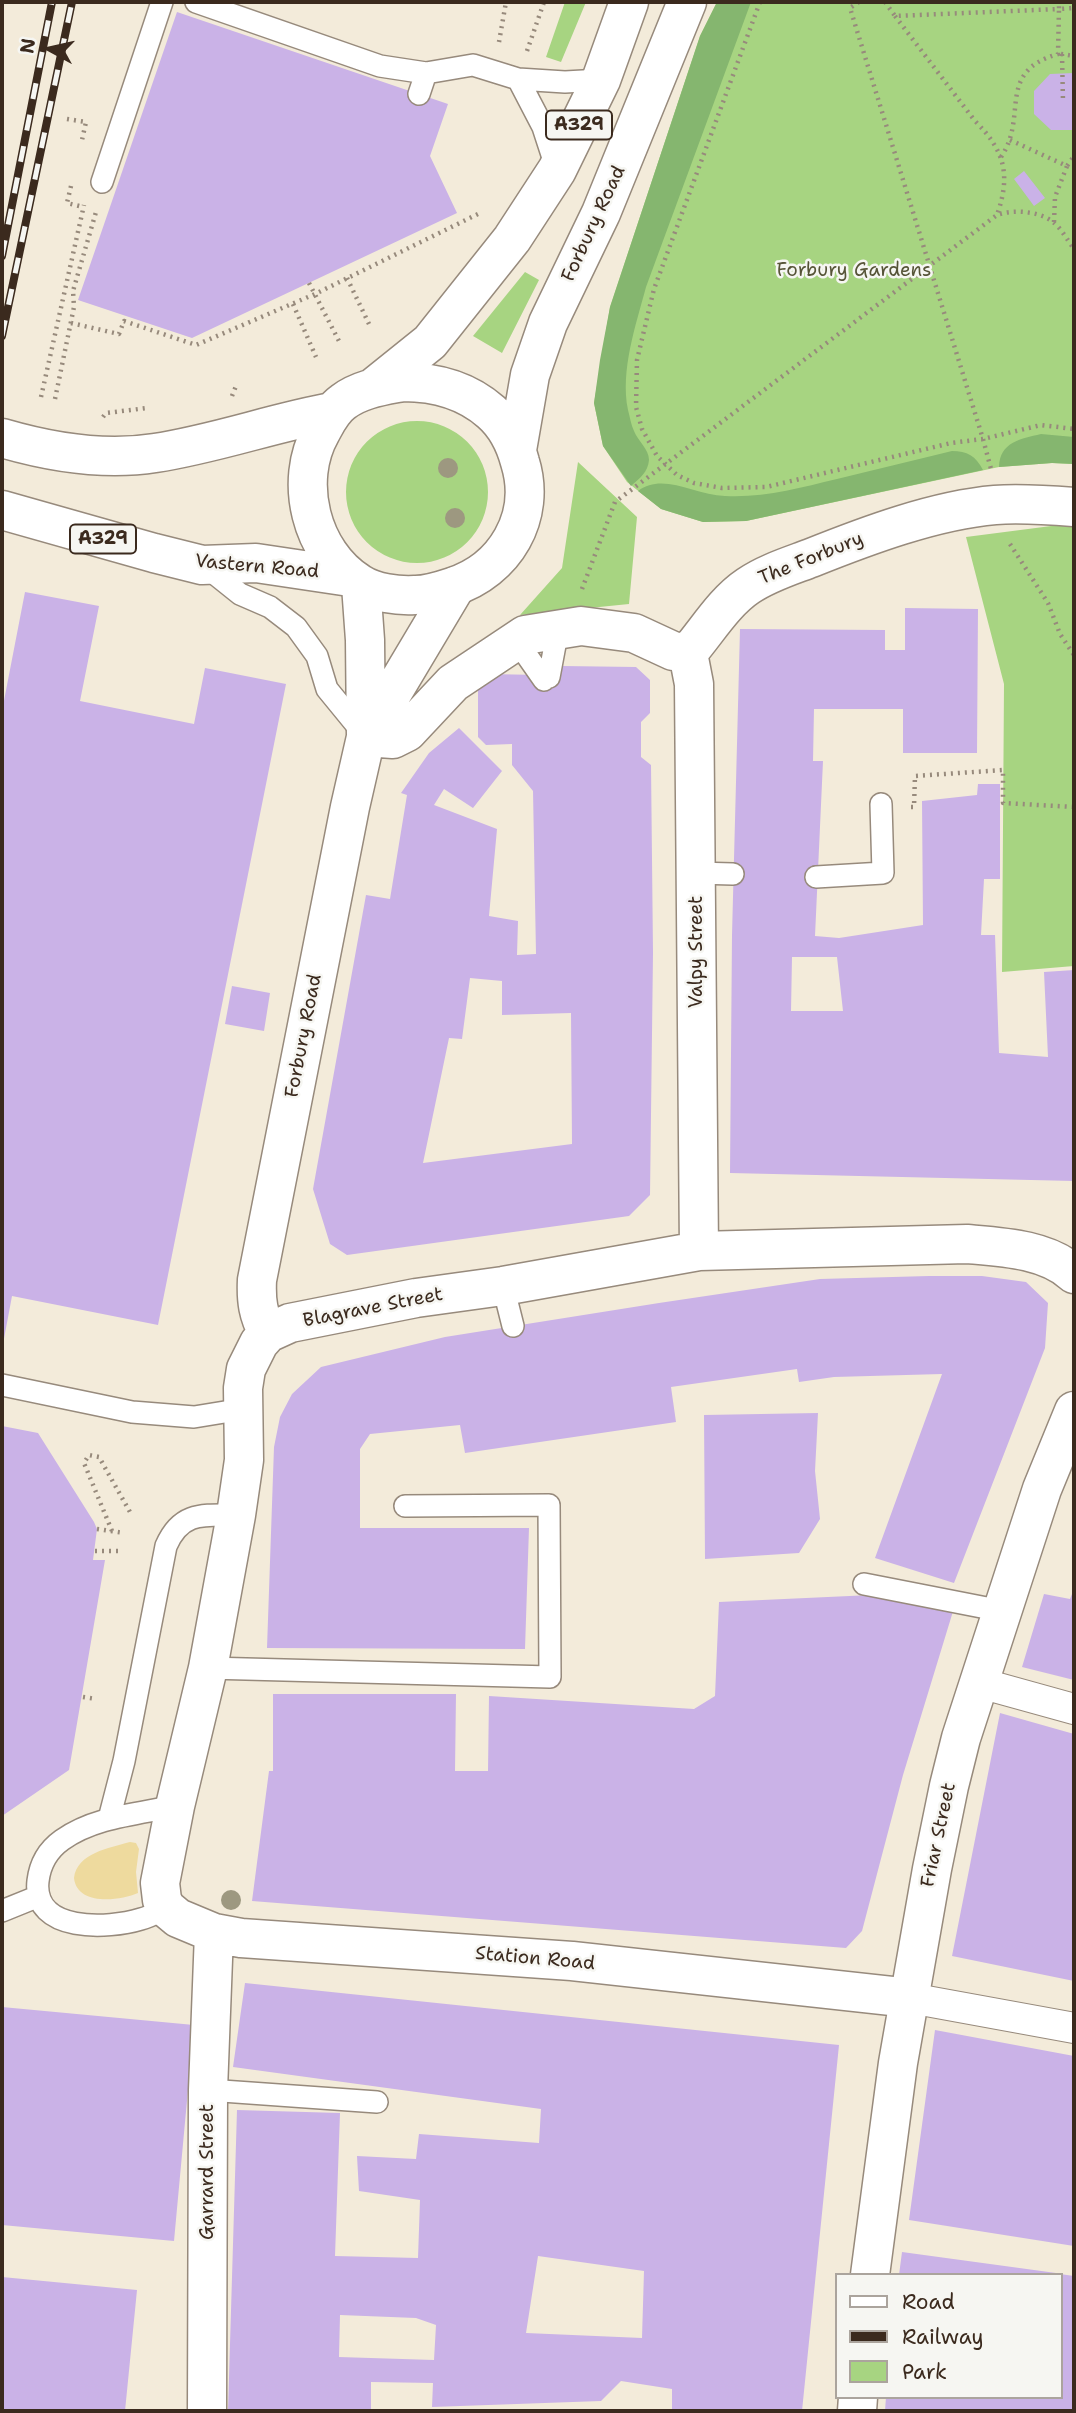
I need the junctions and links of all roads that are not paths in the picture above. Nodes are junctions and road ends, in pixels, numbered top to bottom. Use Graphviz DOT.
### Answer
graph roads {
  1 [pos="162,2"];
  2 [pos="196,2"];
  3 [pos="687,2"];
  4 [pos="626,4"];
  5 [pos="426,73"];
  6 [pos="518,79"];
  7 [pos="601,80"];
  8 [pos="419,94"];
  9 [pos="557,170"];
  10 [pos="102,182"];
  11 [pos="374,387"];
  12 [pos="332,412"];
  13 [pos="2,438"];
  14 [pos="517,450"];
  15 [pos="1074,507"];
  16 [pos="2,510"];
  17 [pos="202,565"];
  18 [pos="356,581"];
  19 [pos="456,586"];
  20 [pos="561,628"];
  21 [pos="516,640"];
  22 [pos="688,653"];
  23 [pos="366,737"];
  24 [pos="881,804"];
  25 [pos="696,873"];
  26 [pos="733,874"];
  27 [pos="816,877"];
  28 [pos="699,1251"];
  29 [pos="1070,1270"];
  30 [pos="503,1286"];
  31 [pos="513,1326"];
  32 [pos="268,1333"];
  33 [pos="2,1385"];
  34 [pos="243,1409"];
  35 [pos="1074,1411"];
  36 [pos="405,1506"];
  37 [pos="236,1516"];
  38 [pos="864,1584"];
  39 [pos="1002,1611"];
  40 [pos="208,1668"];
  41 [pos="980,1683"];
  42 [pos="1074,1709"];
  43 [pos="176,1807"];
  44 [pos="109,1819"];
  45 [pos="39,1896"];
  46 [pos="166,1908"];
  47 [pos="2,1911"];
  48 [pos="214,1933"];
  49 [pos="910,1998"];
  50 [pos="1074,2028"];
  51 [pos="208,2090"];
  52 [pos="377,2102"];
  53 [pos="870,2273"];
  54 [pos="207,2411"];
  1 -- 10 [label="lane"];
  2 -- 5 [label="lane"];
  3 -- 14 [label="street, Forbury Road / A329"];
  4 -- 7 [label="street, A329"];
  5 -- 6 [label="lane"];
  5 -- 8 [label="lane"];
  6 -- 7 [label="lane"];
  6 -- 9 [label="lane"];
  7 -- 9 [label="street, A329"];
  9 -- 11 [label="street, A329"];
  11 -- 12 [label="street"];
  11 -- 14 [label="street"];
  12 -- 13 [label="street"];
  12 -- 18 [label="street"];
  14 -- 19 [label="street"];
  15 -- 22 [label="street, The Forbury"];
  16 -- 17 [label="street, Vastern Road / A329"];
  17 -- 18 [label="street, Vastern Road / A329"];
  17 -- 23 [label="lane"];
  18 -- 19 [label="street"];
  18 -- 23 [label="street, Forbury Road"];
  19 -- 23 [label="street, Forbury Road"];
  20 -- 21 [label="street"];
  20 -- 21 [label="lane"];
  20 -- 22 [label="street"];
  21 -- 23 [label="street"];
  22 -- 25 [label="street, Valpy Street"];
  23 -- 32 [label="street, Forbury Road"];
  24 -- 27 [label="lane"];
  25 -- 26 [label="lane"];
  25 -- 28 [label="street, Valpy Street"];
  28 -- 29 [label="street, Blagrave Street"];
  28 -- 30 [label="street, Blagrave Street"];
  30 -- 31 [label="lane"];
  30 -- 32 [label="street, Blagrave Street"];
  32 -- 34 [label="street"];
  33 -- 34 [label="lane"];
  34 -- 37 [label="street"];
  35 -- 39 [label="street, Friar Street"];
  36 -- 40 [label="lane"];
  37 -- 40 [label="street"];
  37 -- 44 [label="lane"];
  38 -- 39 [label="lane"];
  39 -- 41 [label="street, Friar Street"];
  40 -- 43 [label="street"];
  41 -- 42 [label="street"];
  41 -- 49 [label="street, Friar Street"];
  43 -- 44 [label="lane"];
  43 -- 46 [label="street"];
  44 -- 45 [label="lane"];
  45 -- 46 [label="lane"];
  45 -- 47 [label="lane"];
  46 -- 48 [label="street, Station Road"];
  48 -- 49 [label="street, Station Road"];
  48 -- 51 [label="street, Garrard Street"];
  49 -- 50 [label="street"];
  49 -- 53 [label="street, Friar Street"];
  51 -- 52 [label="lane"];
  51 -- 54 [label="street, Garrard Street"];
}
